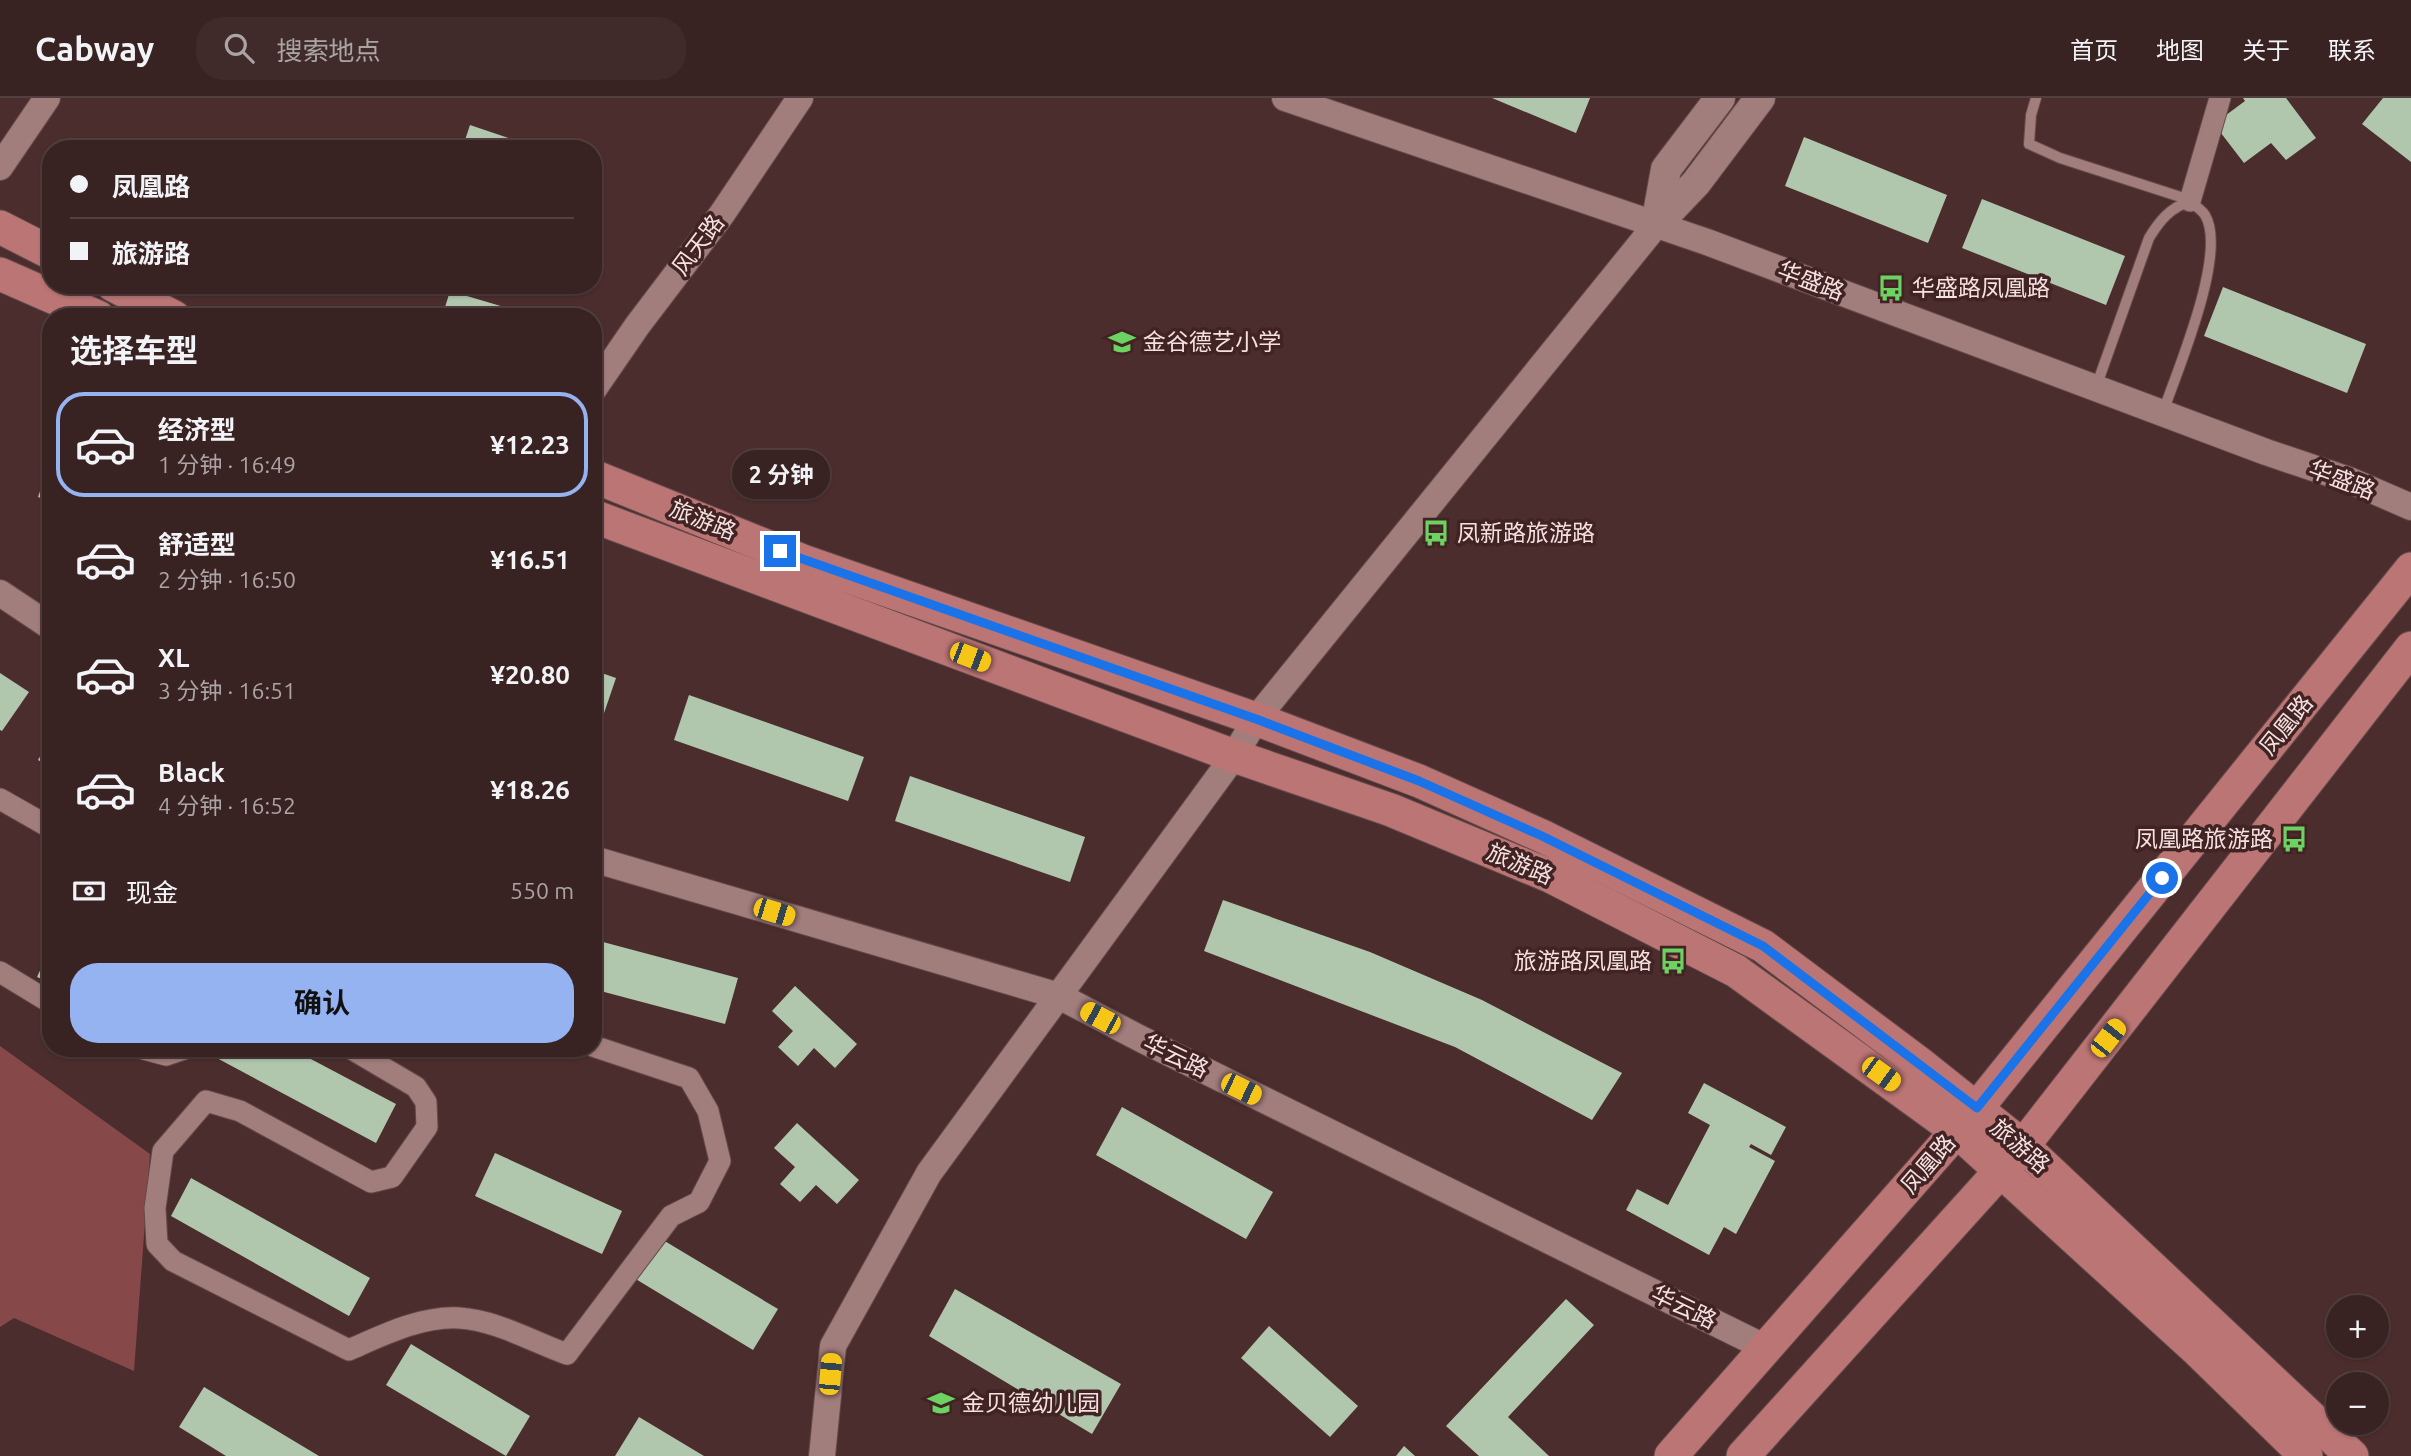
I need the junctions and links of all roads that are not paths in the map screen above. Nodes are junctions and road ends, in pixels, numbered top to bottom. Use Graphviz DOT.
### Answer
graph roads {
  1 [pos="47,98"];
  2 [pos="800,98"];
  3 [pos="1285,98"];
  4 [pos="1720,98"];
  5 [pos="1760,98"];
  6 [pos="2036,98"];
  7 [pos="2220,98"];
  8 [pos="0,167"];
  9 [pos="2190,201"];
  10 [pos="1656,225"];
  11 [pos="0,227"];
  12 [pos="42,248"];
  13 [pos="0,274"];
  14 [pos="42,292"];
  15 [pos="46,294"];
  16 [pos="130,294"];
  17 [pos="77,308"];
  18 [pos="157,308"];
  19 [pos="602,377"];
  20 [pos="2096,388"];
  21 [pos="2163,412"];
  22 [pos="602,480"];
  23 [pos="2411,507"];
  24 [pos="602,519"];
  25 [pos="2411,569"];
  26 [pos="0,593"];
  27 [pos="42,621"];
  28 [pos="2411,648"];
  29 [pos="1256,719"];
  30 [pos="1234,756"];
  31 [pos="0,799"];
  32 [pos="42,823"];
  33 [pos="602,862"];
  34 [pos="0,972"];
  35 [pos="1059,996"];
  36 [pos="42,998"];
  37 [pos="602,1049"];
  38 [pos="365,1057"];
  39 [pos="1967,1120"];
  40 [pos="2023,1146"];
  41 [pos="1998,1171"];
  42 [pos="1766,1348"];
  43 [pos="822,1456"];
  44 [pos="1671,1456"];
  45 [pos="1743,1456"];
  46 [pos="2306,1456"];
  47 [pos="2352,1456"];
  1 -- 8 [label="street"];
  2 -- 19 [label="street, 风天路"];
  3 -- 10 [label="street, 华盛路"];
  4 -- 10 [label="main road"];
  5 -- 10 [label="main road"];
  6 -- 9 [label="lane"];
  7 -- 9 [label="street"];
  9 -- 20 [label="lane"];
  9 -- 21 [label="lane"];
  10 -- 20 [label="street, 华盛路"];
  10 -- 29 [label="street"];
  11 -- 12 [label="main road"];
  13 -- 14 [label="main road"];
  15 -- 17 [label="main road"];
  16 -- 18 [label="main road"];
  20 -- 21 [label="street, 华盛路"];
  21 -- 23 [label="street, 华盛路"];
  22 -- 29 [label="main road, 旅游路"];
  24 -- 30 [label="main road, 旅游路"];
  25 -- 39 [label="main road, 凤凰路"];
  26 -- 27 [label="street"];
  28 -- 40 [label="main road"];
  29 -- 30 [label="street"];
  29 -- 39 [label="main road, 旅游路"];
  30 -- 35 [label="street"];
  30 -- 39 [label="main road, 旅游路"];
  31 -- 32 [label="street"];
  33 -- 35 [label="street, 华云路"];
  34 -- 36 [label="street"];
  35 -- 42 [label="street, 华云路"];
  35 -- 43 [label="street"];
  37 -- 38 [label="street"];
  39 -- 40 [label="main road, 旅游路"];
  39 -- 41 [label="main road, 旅游路"];
  39 -- 42 [label="main road, 凤凰路"];
  40 -- 41 [label="main road"];
  40 -- 47 [label="main road, 旅游路"];
  41 -- 45 [label="main road"];
  41 -- 46 [label="main road, 旅游路"];
  42 -- 44 [label="main road, 凤凰路"];
}
